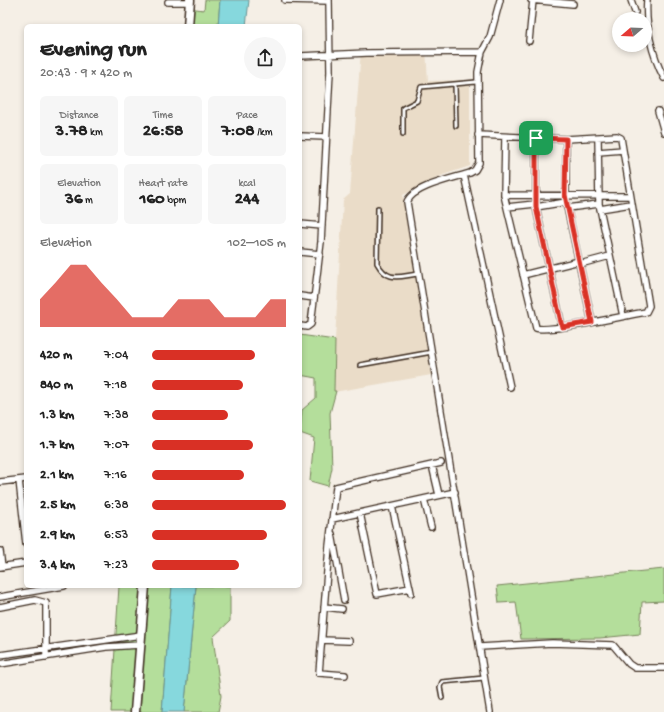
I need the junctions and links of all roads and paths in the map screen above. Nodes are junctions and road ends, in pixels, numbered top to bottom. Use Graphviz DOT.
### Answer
graph roads {
  1 [pos="285,0"];
  2 [pos="500,0"];
  3 [pos="532,0"];
  4 [pos="631,0"];
  5 [pos="647,0"];
  6 [pos="190,1"];
  7 [pos="329,1"];
  8 [pos="546,1"];
  9 [pos="168,2"];
  10 [pos="573,4"];
  11 [pos="635,12"];
  12 [pos="188,24"];
  13 [pos="530,41"];
  14 [pos="482,52"];
  15 [pos="329,55"];
  16 [pos="302,56"];
  17 [pos="664,78"];
  18 [pos="476,82"];
  19 [pos="455,84"];
  20 [pos="658,111"];
  21 [pos="456,126"];
  22 [pos="664,132"];
  23 [pos="403,134"];
  24 [pos="478,135"];
  25 [pos="302,136"];
  26 [pos="326,137"];
  27 [pos="505,137"];
  28 [pos="536,138"];
  29 [pos="598,138"];
  30 [pos="566,139"];
  31 [pos="624,150"];
  32 [pos="598,152"];
  33 [pos="464,175"];
  34 [pos="535,194"];
  35 [pos="504,195"];
  36 [pos="565,195"];
  37 [pos="598,196"];
  38 [pos="630,196"];
  39 [pos="631,204"];
  40 [pos="567,205"];
  41 [pos="536,206"];
  42 [pos="599,206"];
  43 [pos="507,207"];
  44 [pos="378,208"];
  45 [pos="302,224"];
  46 [pos="322,226"];
  47 [pos="302,252"];
  48 [pos="320,254"];
  49 [pos="610,256"];
  50 [pos="580,262"];
  51 [pos="549,269"];
  52 [pos="419,274"];
  53 [pos="523,275"];
  54 [pos="302,296"];
  55 [pos="314,298"];
  56 [pos="624,316"];
  57 [pos="592,322"];
  58 [pos="302,326"];
  59 [pos="562,327"];
  60 [pos="432,352"];
  61 [pos="360,365"];
  62 [pos="510,387"];
  63 [pos="441,463"];
  64 [pos="432,465"];
  65 [pos="24,479"];
  66 [pos="19,480"];
  67 [pos="0,482"];
  68 [pos="455,492"];
  69 [pos="439,496"];
  70 [pos="424,499"];
  71 [pos="392,506"];
  72 [pos="360,513"];
  73 [pos="332,519"];
  74 [pos="24,526"];
  75 [pos="431,527"];
  76 [pos="331,528"];
  77 [pos="0,550"];
  78 [pos="24,562"];
  79 [pos="1,567"];
  80 [pos="52,588"];
  81 [pos="145,588"];
  82 [pos="0,597"];
  83 [pos="344,600"];
  84 [pos="0,607"];
  85 [pos="324,607"];
  86 [pos="342,608"];
  87 [pos="141,635"];
  88 [pos="322,640"];
  89 [pos="349,641"];
  90 [pos="140,645"];
  91 [pos="480,647"];
  92 [pos="46,648"];
  93 [pos="0,655"];
  94 [pos="46,657"];
  95 [pos="0,664"];
  96 [pos="664,668"];
  97 [pos="345,675"];
  98 [pos="484,678"];
  99 [pos="442,698"];
  100 [pos="135,712"];
  101 [pos="490,712"];
  1 -- 7 [label="street"];
  2 -- 14 [label="street"];
  3 -- 8 [label="street"];
  3 -- 13 [label="street"];
  4 -- 11 [label="street"];
  5 -- 17 [label="street"];
  6 -- 9 [label="street"];
  6 -- 12 [label="main road"];
  7 -- 15 [label="street"];
  8 -- 10 [label="street"];
  14 -- 15 [label="street"];
  14 -- 18 [label="street"];
  15 -- 16 [label="street"];
  15 -- 26 [label="street"];
  18 -- 19 [label="lane"];
  18 -- 24 [label="street"];
  19 -- 21 [label="lane"];
  19 -- 23 [label="lane"];
  20 -- 22 [label="street"];
  24 -- 27 [label="street"];
  24 -- 33 [label="street"];
  25 -- 26 [label="street"];
  26 -- 46 [label="street"];
  27 -- 28 [label="street"];
  27 -- 35 [label="street"];
  28 -- 30 [label="street"];
  28 -- 34 [label="street"];
  29 -- 30 [label="street"];
  29 -- 31 [label="street"];
  29 -- 32 [label="street"];
  30 -- 36 [label="street"];
  31 -- 32 [label="street"];
  31 -- 38 [label="street"];
  32 -- 37 [label="street"];
  33 -- 52 [label="street"];
  33 -- 62 [label="street"];
  34 -- 35 [label="street"];
  34 -- 36 [label="street"];
  34 -- 41 [label="street"];
  35 -- 43 [label="street"];
  36 -- 37 [label="street"];
  36 -- 40 [label="street"];
  37 -- 38 [label="street"];
  37 -- 42 [label="street"];
  38 -- 39 [label="street"];
  39 -- 42 [label="street"];
  39 -- 56 [label="street"];
  40 -- 41 [label="street"];
  40 -- 42 [label="street"];
  40 -- 50 [label="street"];
  41 -- 43 [label="street"];
  41 -- 51 [label="street"];
  42 -- 49 [label="street"];
  43 -- 53 [label="street"];
  44 -- 52 [label="lane"];
  45 -- 46 [label="street"];
  46 -- 48 [label="street"];
  47 -- 48 [label="street"];
  48 -- 55 [label="street"];
  49 -- 50 [label="street"];
  49 -- 56 [label="street"];
  50 -- 51 [label="street"];
  50 -- 57 [label="street"];
  51 -- 53 [label="street"];
  51 -- 59 [label="street"];
  52 -- 60 [label="street"];
  53 -- 59 [label="street"];
  54 -- 55 [label="street"];
  55 -- 58 [label="street"];
  56 -- 57 [label="street"];
  57 -- 59 [label="street"];
  60 -- 61 [label="lane"];
  60 -- 68 [label="street"];
  63 -- 64 [label="street"];
  64 -- 69 [label="street"];
  64 -- 73 [label="street"];
  65 -- 66 [label="street"];
  66 -- 67 [label="street"];
  66 -- 74 [label="street"];
  68 -- 69 [label="street"];
  68 -- 91 [label="street"];
  69 -- 70 [label="street"];
  70 -- 71 [label="street"];
  70 -- 75 [label="street"];
  71 -- 72 [label="street"];
  71 -- 72 [label="street"];
  72 -- 73 [label="street"];
  73 -- 76 [label="street"];
  76 -- 83 [label="street"];
  76 -- 85 [label="street"];
  77 -- 79 [label="street"];
  78 -- 79 [label="street"];
  80 -- 82 [label="street"];
  81 -- 87 [label="main road"];
  84 -- 92 [label="street"];
  85 -- 86 [label="street"];
  85 -- 88 [label="street"];
  87 -- 90 [label="main road"];
  87 -- 92 [label="street"];
  88 -- 89 [label="street"];
  88 -- 97 [label="street"];
  90 -- 94 [label="street"];
  90 -- 100 [label="main road"];
  91 -- 96 [label="street"];
  91 -- 98 [label="street"];
  92 -- 93 [label="street"];
  92 -- 94 [label="street"];
  94 -- 95 [label="street"];
  98 -- 99 [label="lane"];
  98 -- 101 [label="street"];
}
